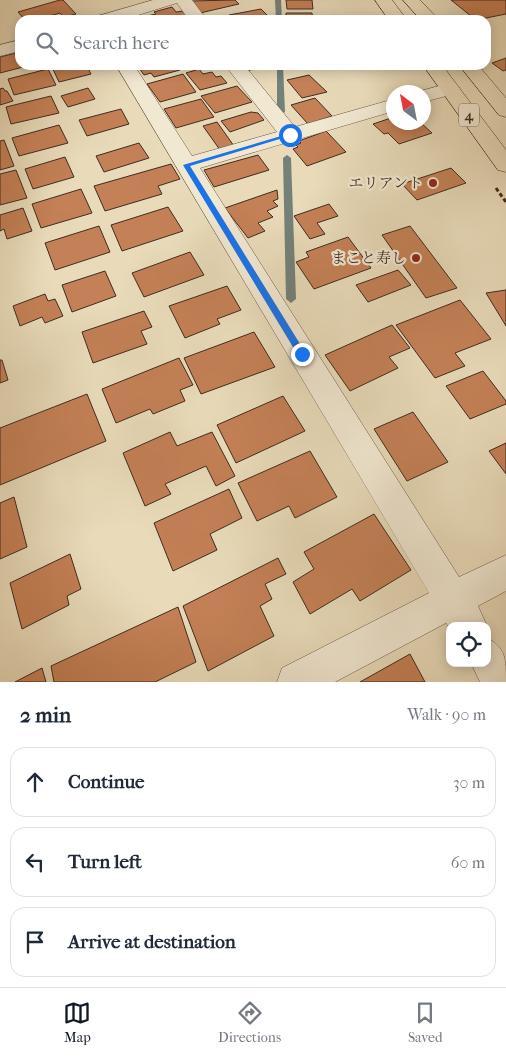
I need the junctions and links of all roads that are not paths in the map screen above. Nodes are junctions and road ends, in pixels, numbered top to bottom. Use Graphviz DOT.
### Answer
graph roads {
  1 [pos="171,0"];
  2 [pos="182,0"];
  3 [pos="383,0"];
  4 [pos="412,0"];
  5 [pos="121,15"];
  6 [pos="194,15"];
  7 [pos="394,15"];
  8 [pos="426,15"];
  9 [pos="15,46"];
  10 [pos="0,51"];
  11 [pos="128,70"];
  12 [pos="238,70"];
  13 [pos="436,70"];
  14 [pos="472,70"];
  15 [pos="450,89"];
  16 [pos="431,94"];
  17 [pos="386,107"];
  18 [pos="506,111"];
  19 [pos="290,135"];
  20 [pos="186,165"];
  21 [pos="506,165"];
  22 [pos="506,572"];
  23 [pos="461,612"];
  24 [pos="491,664"];
  25 [pos="296,682"];
  26 [pos="502,682"];
  1 -- 5 [label="street"];
  2 -- 6 [label="street"];
  3 -- 7 [label="highway"];
  4 -- 8 [label="highway"];
  9 -- 10 [label="street"];
  11 -- 20 [label="street"];
  12 -- 19 [label="street"];
  13 -- 15 [label="highway, 4"];
  14 -- 18 [label="highway, 4"];
  15 -- 16 [label="street"];
  15 -- 21 [label="highway, 4"];
  17 -- 19 [label="street"];
  19 -- 20 [label="street"];
  20 -- 23 [label="street"];
  22 -- 23 [label="street"];
  23 -- 25 [label="street"];
  24 -- 26 [label="street"];
}
